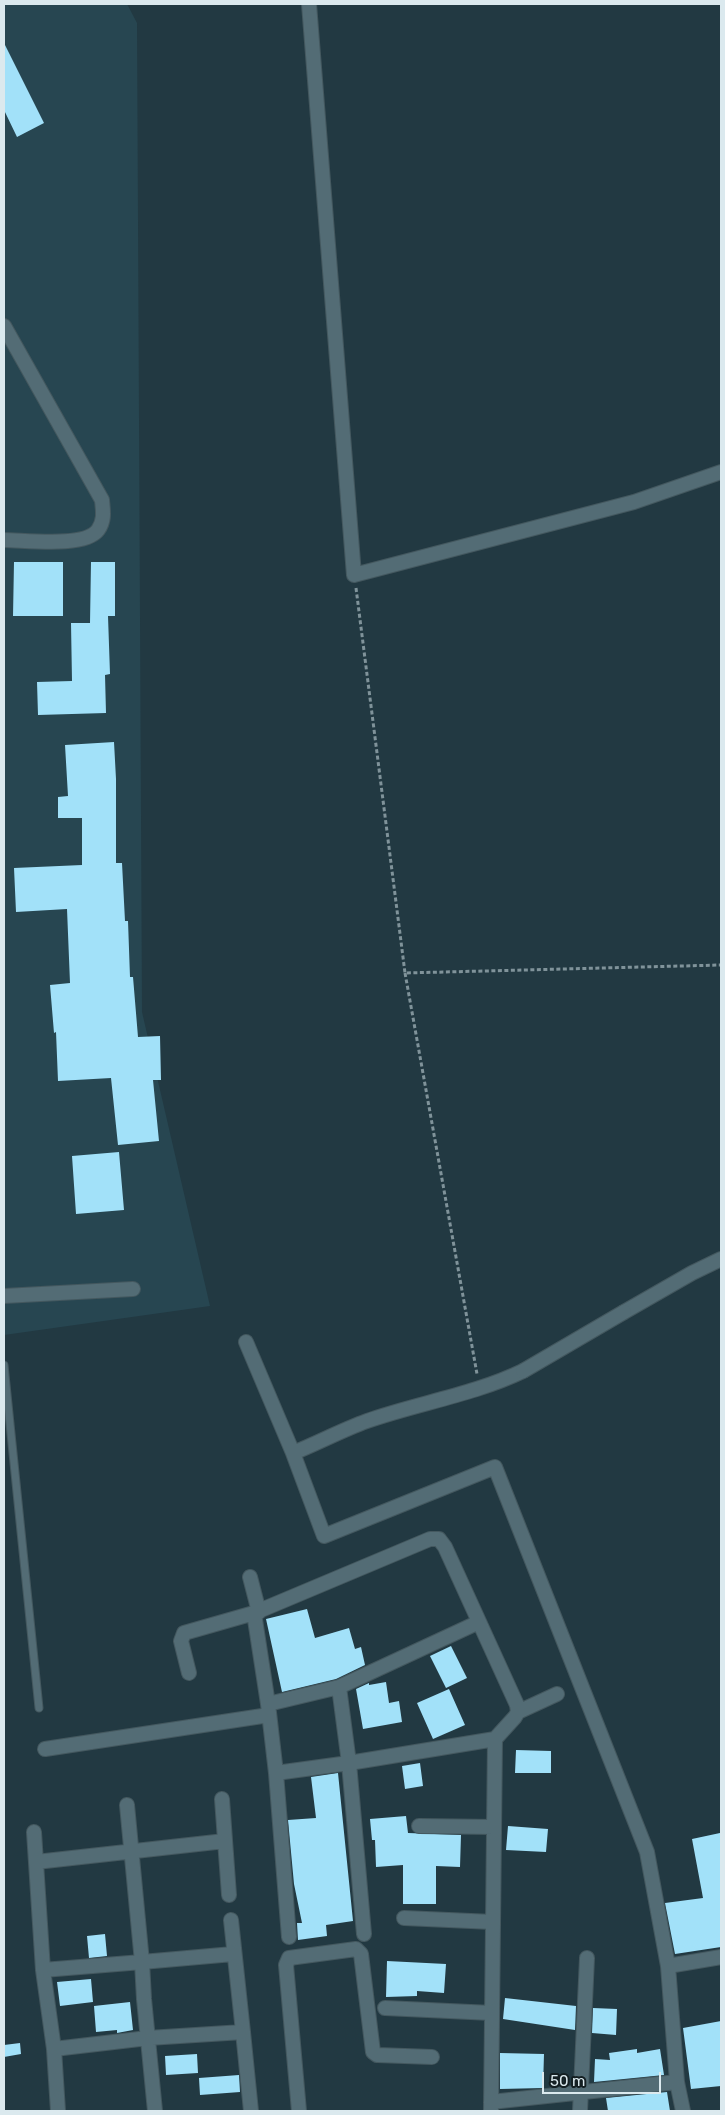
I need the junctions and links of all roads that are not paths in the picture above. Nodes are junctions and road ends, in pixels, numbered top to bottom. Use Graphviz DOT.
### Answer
graph roads {
  1 [pos="310,4"];
  2 [pos="4,326"];
  3 [pos="721,472"];
  4 [pos="4,540"];
  5 [pos="721,1259"];
  6 [pos="133,1289"];
  7 [pos="4,1296"];
  8 [pos="246,1342"];
  9 [pos="4,1365"];
  10 [pos="293,1453"];
  11 [pos="250,1577"];
  12 [pos="257,1612"];
  13 [pos="479,1622"];
  14 [pos="189,1673"];
  15 [pos="339,1687"];
  16 [pos="557,1694"];
  17 [pos="39,1708"];
  18 [pos="269,1710"];
  19 [pos="518,1712"];
  20 [pos="495,1739"];
  21 [pos="45,1749"];
  22 [pos="349,1764"];
  23 [pos="276,1773"];
  24 [pos="222,1799"];
  25 [pos="128,1805"];
  26 [pos="419,1826"];
  27 [pos="494,1827"];
  28 [pos="34,1832"];
  29 [pos="224,1840"];
  30 [pos="132,1851"];
  31 [pos="36,1862"];
  32 [pos="229,1895"];
  33 [pos="404,1918"];
  34 [pos="231,1920"];
  35 [pos="493,1922"];
  36 [pos="364,1934"];
  37 [pos="289,1937"];
  38 [pos="234,1954"];
  39 [pos="721,1957"];
  40 [pos="587,1958"];
  41 [pos="142,1962"];
  42 [pos="668,1966"];
  43 [pos="43,1970"];
  44 [pos="385,2008"];
  45 [pos="492,2012"];
  46 [pos="243,2032"];
  47 [pos="148,2038"];
  48 [pos="54,2049"];
  49 [pos="432,2057"];
  50 [pos="677,2082"];
  51 [pos="581,2091"];
  52 [pos="491,2106"];
  53 [pos="58,2111"];
  54 [pos="155,2111"];
  55 [pos="251,2111"];
  56 [pos="299,2111"];
  57 [pos="580,2111"];
  58 [pos="683,2111"];
  1 -- 3 [label="street"];
  2 -- 4 [label="street"];
  5 -- 10 [label="street, bridge"];
  6 -- 7 [label="street"];
  8 -- 10 [label="street"];
  9 -- 17 [label="lane"];
  10 -- 42 [label="street"];
  11 -- 12 [label="street"];
  12 -- 13 [label="street"];
  12 -- 14 [label="street"];
  12 -- 18 [label="street"];
  13 -- 15 [label="street"];
  13 -- 19 [label="street"];
  15 -- 18 [label="street"];
  15 -- 22 [label="street"];
  16 -- 19 [label="street"];
  18 -- 21 [label="street"];
  18 -- 23 [label="street"];
  19 -- 20 [label="street"];
  20 -- 22 [label="street"];
  20 -- 27 [label="street"];
  22 -- 23 [label="street"];
  22 -- 36 [label="street"];
  23 -- 37 [label="street"];
  24 -- 29 [label="street"];
  25 -- 30 [label="street"];
  26 -- 27 [label="street"];
  27 -- 35 [label="street"];
  28 -- 31 [label="street"];
  29 -- 30 [label="street"];
  29 -- 32 [label="street"];
  30 -- 31 [label="street"];
  30 -- 41 [label="street"];
  31 -- 43 [label="street"];
  33 -- 35 [label="street"];
  34 -- 38 [label="street"];
  35 -- 45 [label="street"];
  38 -- 41 [label="street"];
  38 -- 46 [label="street"];
  39 -- 42 [label="street"];
  40 -- 51 [label="street"];
  41 -- 43 [label="street"];
  41 -- 47 [label="street"];
  42 -- 50 [label="street"];
  43 -- 48 [label="street"];
  44 -- 45 [label="street"];
  45 -- 52 [label="street"];
  46 -- 47 [label="street"];
  46 -- 55 [label="street"];
  47 -- 48 [label="street"];
  47 -- 54 [label="street"];
  48 -- 53 [label="street"];
  49 -- 56 [label="street"];
  50 -- 51 [label="street"];
  50 -- 58 [label="street"];
  51 -- 52 [label="street"];
  51 -- 57 [label="street"];
}
